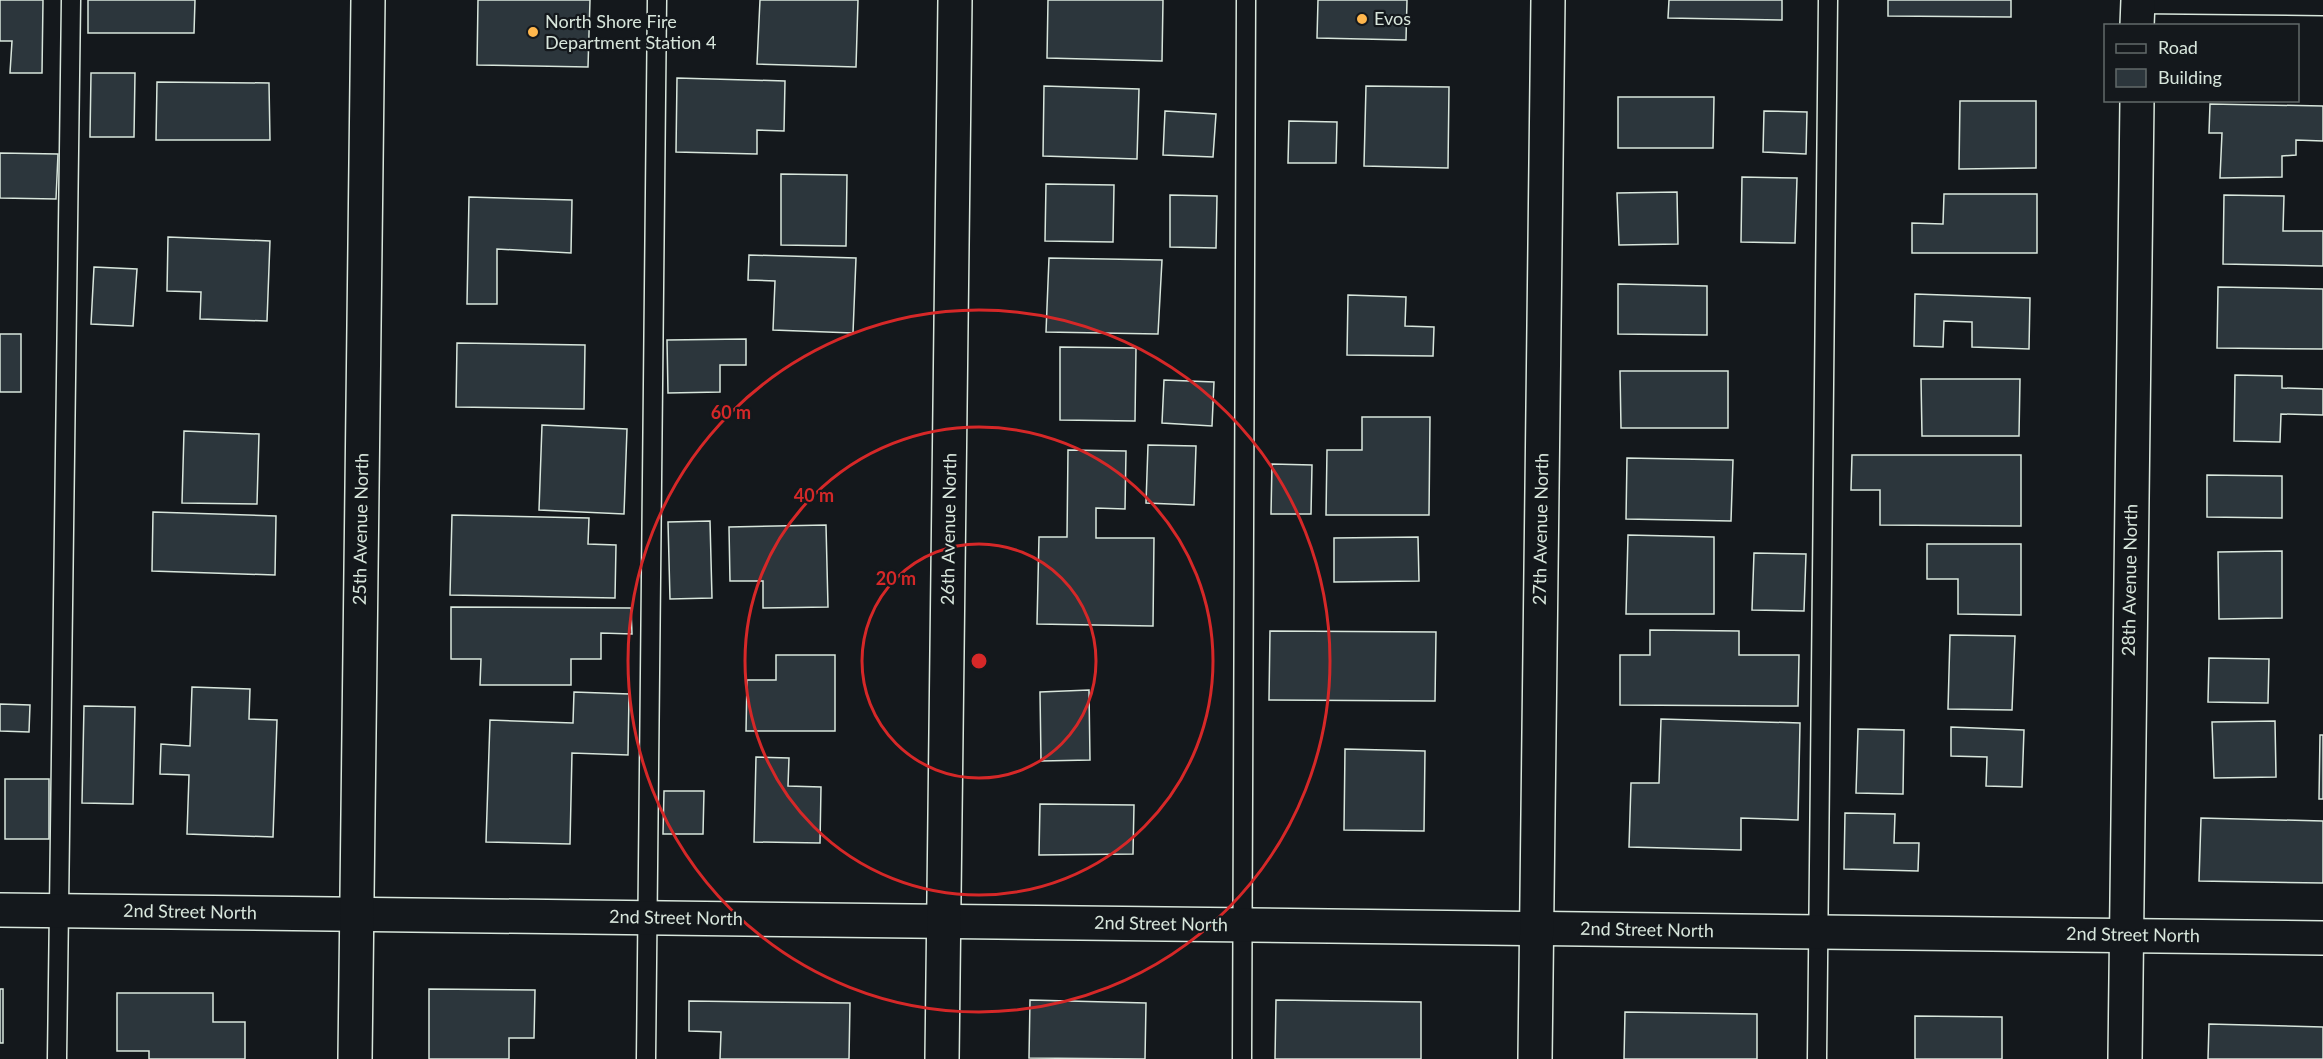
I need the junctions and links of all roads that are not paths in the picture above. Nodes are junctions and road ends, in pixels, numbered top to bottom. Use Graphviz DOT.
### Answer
graph roads {
  1 [pos="71,0"];
  2 [pos="368,0"];
  3 [pos="657,0"];
  4 [pos="955,0"];
  5 [pos="1246,0"];
  6 [pos="1548,0"];
  7 [pos="1828,0"];
  8 [pos="2323,6"];
  9 [pos="2138,10"];
  10 [pos="2136,102"];
  11 [pos="0,910"];
  12 [pos="59,911"];
  13 [pos="357,914"];
  14 [pos="649,918"];
  15 [pos="944,922"];
  16 [pos="1242,925"];
  17 [pos="1537,928"];
  18 [pos="1818,932"];
  19 [pos="2126,935"];
  20 [pos="2323,938"];
  21 [pos="57,1059"];
  22 [pos="355,1059"];
  23 [pos="646,1059"];
  24 [pos="942,1059"];
  25 [pos="1242,1059"];
  26 [pos="1535,1059"];
  27 [pos="1817,1059"];
  28 [pos="2125,1059"];
  1 -- 12 [label="lane"];
  2 -- 13 [label="street, 25th Avenue North"];
  3 -- 14 [label="lane"];
  4 -- 15 [label="street, 26th Avenue North"];
  5 -- 16 [label="lane"];
  6 -- 17 [label="street, 27th Avenue North"];
  7 -- 18 [label="lane"];
  8 -- 9 [label="lane"];
  10 -- 19 [label="street, 28th Avenue North"];
  11 -- 12 [label="street, 2nd Street North"];
  12 -- 13 [label="street, 2nd Street North"];
  12 -- 21 [label="lane"];
  13 -- 14 [label="street, 2nd Street North"];
  13 -- 22 [label="street, 25th Avenue North"];
  14 -- 15 [label="street, 2nd Street North"];
  14 -- 23 [label="lane"];
  15 -- 16 [label="street, 2nd Street North"];
  15 -- 24 [label="street, 26th Avenue North"];
  16 -- 17 [label="street, 2nd Street North"];
  16 -- 25 [label="lane"];
  17 -- 18 [label="street, 2nd Street North"];
  17 -- 26 [label="street, 27th Avenue North"];
  18 -- 19 [label="street, 2nd Street North"];
  18 -- 27 [label="lane"];
  19 -- 20 [label="street, 2nd Street North"];
  19 -- 28 [label="street, 28th Avenue North"];
}
